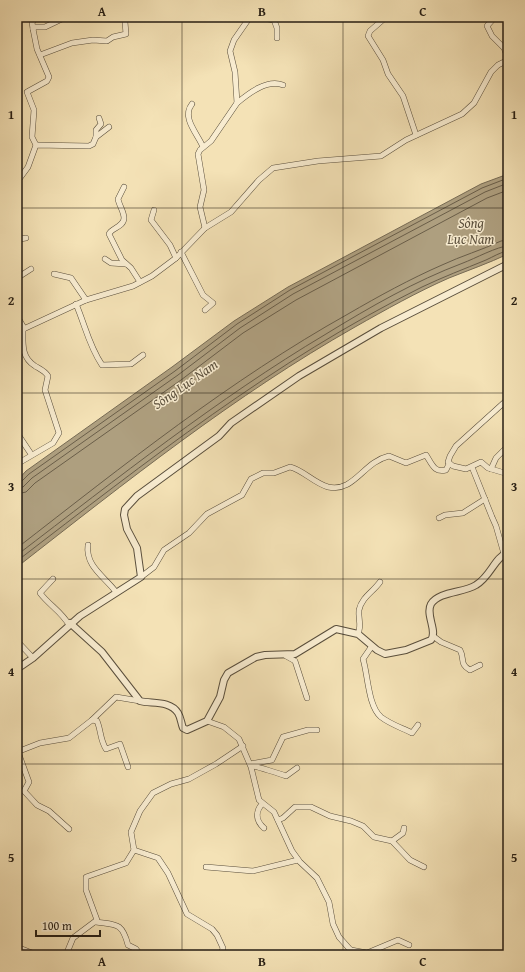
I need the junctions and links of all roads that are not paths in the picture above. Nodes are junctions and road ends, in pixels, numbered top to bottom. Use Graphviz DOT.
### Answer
graph roads {
  1 [pos="37,17"];
  2 [pos="66,17"];
  3 [pos="256,17"];
  4 [pos="386,17"];
  5 [pos="495,17"];
  6 [pos="250,18"];
  7 [pos="125,22"];
  8 [pos="33,29"];
  9 [pos="277,38"];
  10 [pos="40,55"];
  11 [pos="508,59"];
  12 [pos="283,85"];
  13 [pos="237,102"];
  14 [pos="192,104"];
  15 [pos="99,118"];
  16 [pos="109,127"];
  17 [pos="416,135"];
  18 [pos="96,137"];
  19 [pos="36,145"];
  20 [pos="203,147"];
  21 [pos="17,182"];
  22 [pos="124,187"];
  23 [pos="154,210"];
  24 [pos="205,228"];
  25 [pos="17,237"];
  26 [pos="26,238"];
  27 [pos="181,252"];
  28 [pos="176,258"];
  29 [pos="105,259"];
  30 [pos="127,264"];
  31 [pos="508,264"];
  32 [pos="31,269"];
  33 [pos="54,274"];
  34 [pos="17,278"];
  35 [pos="140,282"];
  36 [pos="86,300"];
  37 [pos="76,304"];
  38 [pos="205,310"];
  39 [pos="17,316"];
  40 [pos="23,329"];
  41 [pos="17,332"];
  42 [pos="143,355"];
  43 [pos="508,399"];
  44 [pos="17,433"];
  45 [pos="508,446"];
  46 [pos="31,454"];
  47 [pos="17,464"];
  48 [pos="449,464"];
  49 [pos="472,466"];
  50 [pos="491,469"];
  51 [pos="508,474"];
  52 [pos="485,499"];
  53 [pos="439,518"];
  54 [pos="88,545"];
  55 [pos="506,553"];
  56 [pos="141,577"];
  57 [pos="53,579"];
  58 [pos="380,582"];
  59 [pos="116,592"];
  60 [pos="70,624"];
  61 [pos="358,634"];
  62 [pos="433,636"];
  63 [pos="17,641"];
  64 [pos="372,646"];
  65 [pos="286,656"];
  66 [pos="33,658"];
  67 [pos="480,665"];
  68 [pos="17,669"];
  69 [pos="307,698"];
  70 [pos="140,700"];
  71 [pos="92,720"];
  72 [pos="207,721"];
  73 [pos="418,725"];
  74 [pos="317,730"];
  75 [pos="243,746"];
  76 [pos="18,752"];
  77 [pos="250,765"];
  78 [pos="128,767"];
  79 [pos="297,768"];
  80 [pos="262,804"];
  81 [pos="278,820"];
  82 [pos="264,828"];
  83 [pos="404,828"];
  84 [pos="69,829"];
  85 [pos="392,842"];
  86 [pos="134,850"];
  87 [pos="298,860"];
  88 [pos="206,867"];
  89 [pos="424,867"];
  90 [pos="96,922"];
  91 [pos="409,945"];
  92 [pos="17,947"];
  93 [pos="351,950"];
  94 [pos="139,953"];
  95 [pos="37,955"];
  96 [pos="66,955"];
  97 [pos="221,955"];
  98 [pos="355,955"];
  1 -- 8 [label="street"];
  2 -- 8 [label="street"];
  3 -- 9 [label="street"];
  4 -- 17 [label="street"];
  5 -- 11 [label="street"];
  6 -- 13 [label="street"];
  7 -- 10 [label="street"];
  8 -- 10 [label="street"];
  10 -- 19 [label="street"];
  11 -- 17 [label="street"];
  12 -- 13 [label="street"];
  13 -- 20 [label="street"];
  14 -- 20 [label="street"];
  15 -- 18 [label="street"];
  16 -- 18 [label="street"];
  17 -- 24 [label="street"];
  18 -- 19 [label="street"];
  19 -- 21 [label="street"];
  20 -- 24 [label="street"];
  22 -- 30 [label="street"];
  23 -- 28 [label="street"];
  24 -- 27 [label="street"];
  25 -- 26 [label="street"];
  27 -- 28 [label="street"];
  27 -- 38 [label="street"];
  28 -- 35 [label="street"];
  29 -- 30 [label="street"];
  30 -- 35 [label="street"];
  31 -- 56 [label="street"];
  32 -- 34 [label="street"];
  33 -- 36 [label="street"];
  35 -- 36 [label="street"];
  36 -- 37 [label="street"];
  37 -- 40 [label="street"];
  37 -- 42 [label="street"];
  39 -- 40 [label="street"];
  40 -- 41 [label="street"];
  40 -- 46 [label="street"];
  43 -- 48 [label="street"];
  44 -- 46 [label="street"];
  45 -- 50 [label="street"];
  46 -- 47 [label="street"];
  48 -- 49 [label="street"];
  48 -- 56 [label="street"];
  49 -- 50 [label="street"];
  49 -- 52 [label="street"];
  50 -- 51 [label="street"];
  52 -- 53 [label="street"];
  52 -- 55 [label="street"];
  54 -- 59 [label="street"];
  55 -- 62 [label="street"];
  56 -- 59 [label="street"];
  57 -- 60 [label="street"];
  58 -- 61 [label="street"];
  59 -- 60 [label="street"];
  60 -- 66 [label="street"];
  60 -- 70 [label="street"];
  61 -- 64 [label="street"];
  61 -- 65 [label="street"];
  62 -- 64 [label="street"];
  62 -- 67 [label="street"];
  63 -- 66 [label="street"];
  64 -- 73 [label="street"];
  65 -- 69 [label="street"];
  65 -- 72 [label="street"];
  66 -- 68 [label="street"];
  70 -- 71 [label="street"];
  70 -- 72 [label="street"];
  71 -- 76 [label="street"];
  71 -- 78 [label="street"];
  72 -- 75 [label="street"];
  74 -- 77 [label="street"];
  75 -- 77 [label="street"];
  75 -- 86 [label="street"];
  76 -- 84 [label="street"];
  77 -- 79 [label="street"];
  77 -- 80 [label="street"];
  80 -- 81 [label="street"];
  80 -- 82 [label="street"];
  81 -- 85 [label="street"];
  81 -- 87 [label="street"];
  83 -- 85 [label="street"];
  85 -- 89 [label="street"];
  86 -- 90 [label="street"];
  86 -- 97 [label="street"];
  87 -- 88 [label="street"];
  87 -- 93 [label="street"];
  90 -- 94 [label="street"];
  90 -- 96 [label="street"];
  91 -- 93 [label="street"];
  92 -- 95 [label="street"];
  93 -- 98 [label="street"];
}
